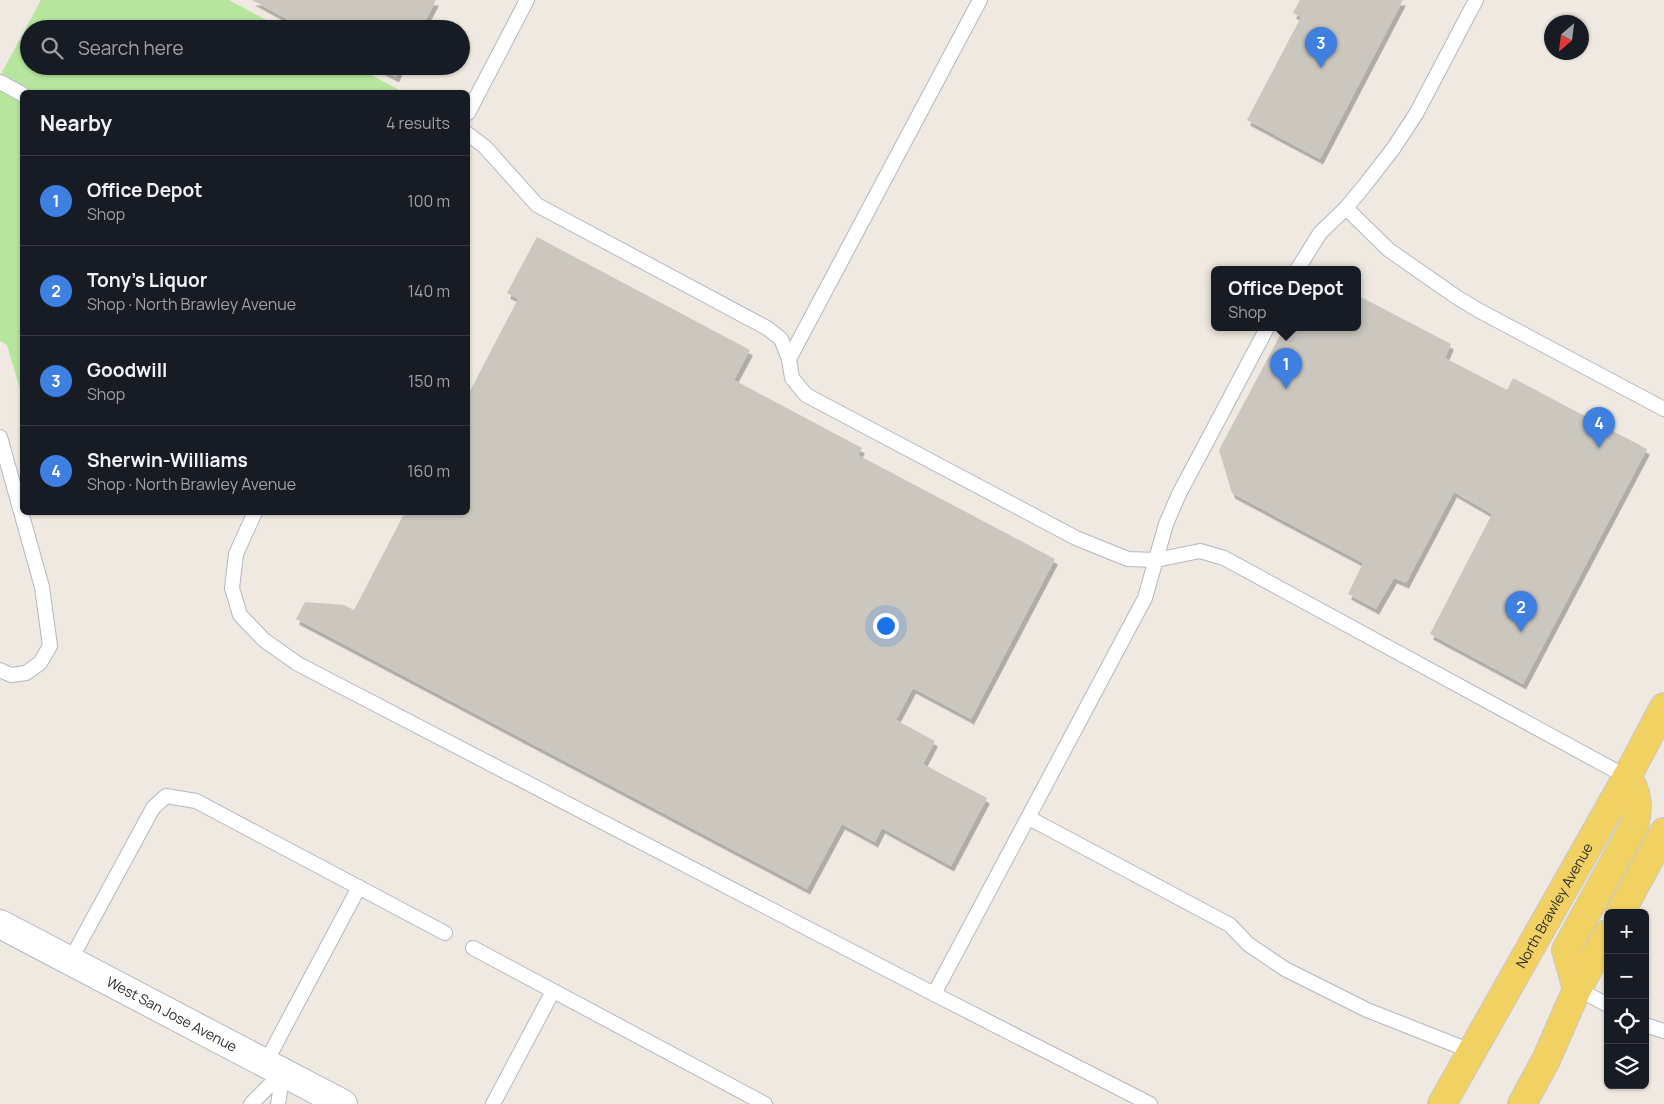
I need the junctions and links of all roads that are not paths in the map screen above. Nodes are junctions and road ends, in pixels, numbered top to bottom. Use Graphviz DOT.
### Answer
graph roads {
  1 [pos="527,0"];
  2 [pos="980,0"];
  3 [pos="1476,0"];
  4 [pos="0,82"];
  5 [pos="20,93"];
  6 [pos="470,109"];
  7 [pos="470,136"];
  8 [pos="1346,208"];
  9 [pos="1300,266"];
  10 [pos="1265,331"];
  11 [pos="789,359"];
  12 [pos="1664,409"];
  13 [pos="0,438"];
  14 [pos="20,509"];
  15 [pos="22,515"];
  16 [pos="254,515"];
  17 [pos="1156,560"];
  18 [pos="0,670"];
  19 [pos="1664,707"];
  20 [pos="1627,776"];
  21 [pos="1029,818"];
  22 [pos="1664,832"];
  23 [pos="359,887"];
  24 [pos="1622,909"];
  25 [pos="0,924"];
  26 [pos="444,933"];
  27 [pos="1604,941"];
  28 [pos="473,948"];
  29 [pos="70,961"];
  30 [pos="1578,989"];
  31 [pos="553,991"];
  32 [pos="934,994"];
  33 [pos="1604,1003"];
  34 [pos="1649,1026"];
  35 [pos="1664,1031"];
  36 [pos="1471,1051"];
  37 [pos="274,1067"];
  38 [pos="740,1098"];
  39 [pos="251,1104"];
  40 [pos="278,1104"];
  41 [pos="343,1104"];
  42 [pos="493,1104"];
  43 [pos="766,1104"];
  44 [pos="1150,1104"];
  45 [pos="1442,1104"];
  46 [pos="1522,1104"];
  1 -- 6 [label="lane"];
  2 -- 11 [label="lane"];
  3 -- 8 [label="lane"];
  4 -- 5 [label="lane"];
  7 -- 11 [label="lane"];
  8 -- 9 [label="lane"];
  8 -- 12 [label="lane"];
  10 -- 17 [label="lane"];
  11 -- 17 [label="lane"];
  13 -- 14 [label="lane"];
  15 -- 18 [label="lane"];
  16 -- 32 [label="lane"];
  17 -- 20 [label="lane"];
  17 -- 21 [label="lane"];
  19 -- 20 [label="main road, North Brawley Avenue"];
  20 -- 30 [label="main road"];
  20 -- 36 [label="main road, North Brawley Avenue"];
  21 -- 32 [label="lane"];
  21 -- 36 [label="lane"];
  22 -- 24 [label="main road"];
  23 -- 26 [label="lane"];
  23 -- 29 [label="lane"];
  23 -- 37 [label="lane"];
  25 -- 29 [label="street, West San Jose Avenue"];
  27 -- 30 [label="main road"];
  28 -- 31 [label="lane"];
  29 -- 37 [label="street, West San Jose Avenue"];
  30 -- 33 [label="lane"];
  30 -- 46 [label="main road"];
  31 -- 38 [label="lane"];
  31 -- 42 [label="lane"];
  32 -- 44 [label="lane"];
  34 -- 35 [label="lane"];
  36 -- 45 [label="main road, North Brawley Avenue"];
  37 -- 39 [label="lane"];
  37 -- 40 [label="lane"];
  37 -- 41 [label="street, West San Jose Avenue"];
  38 -- 43 [label="lane"];
}
